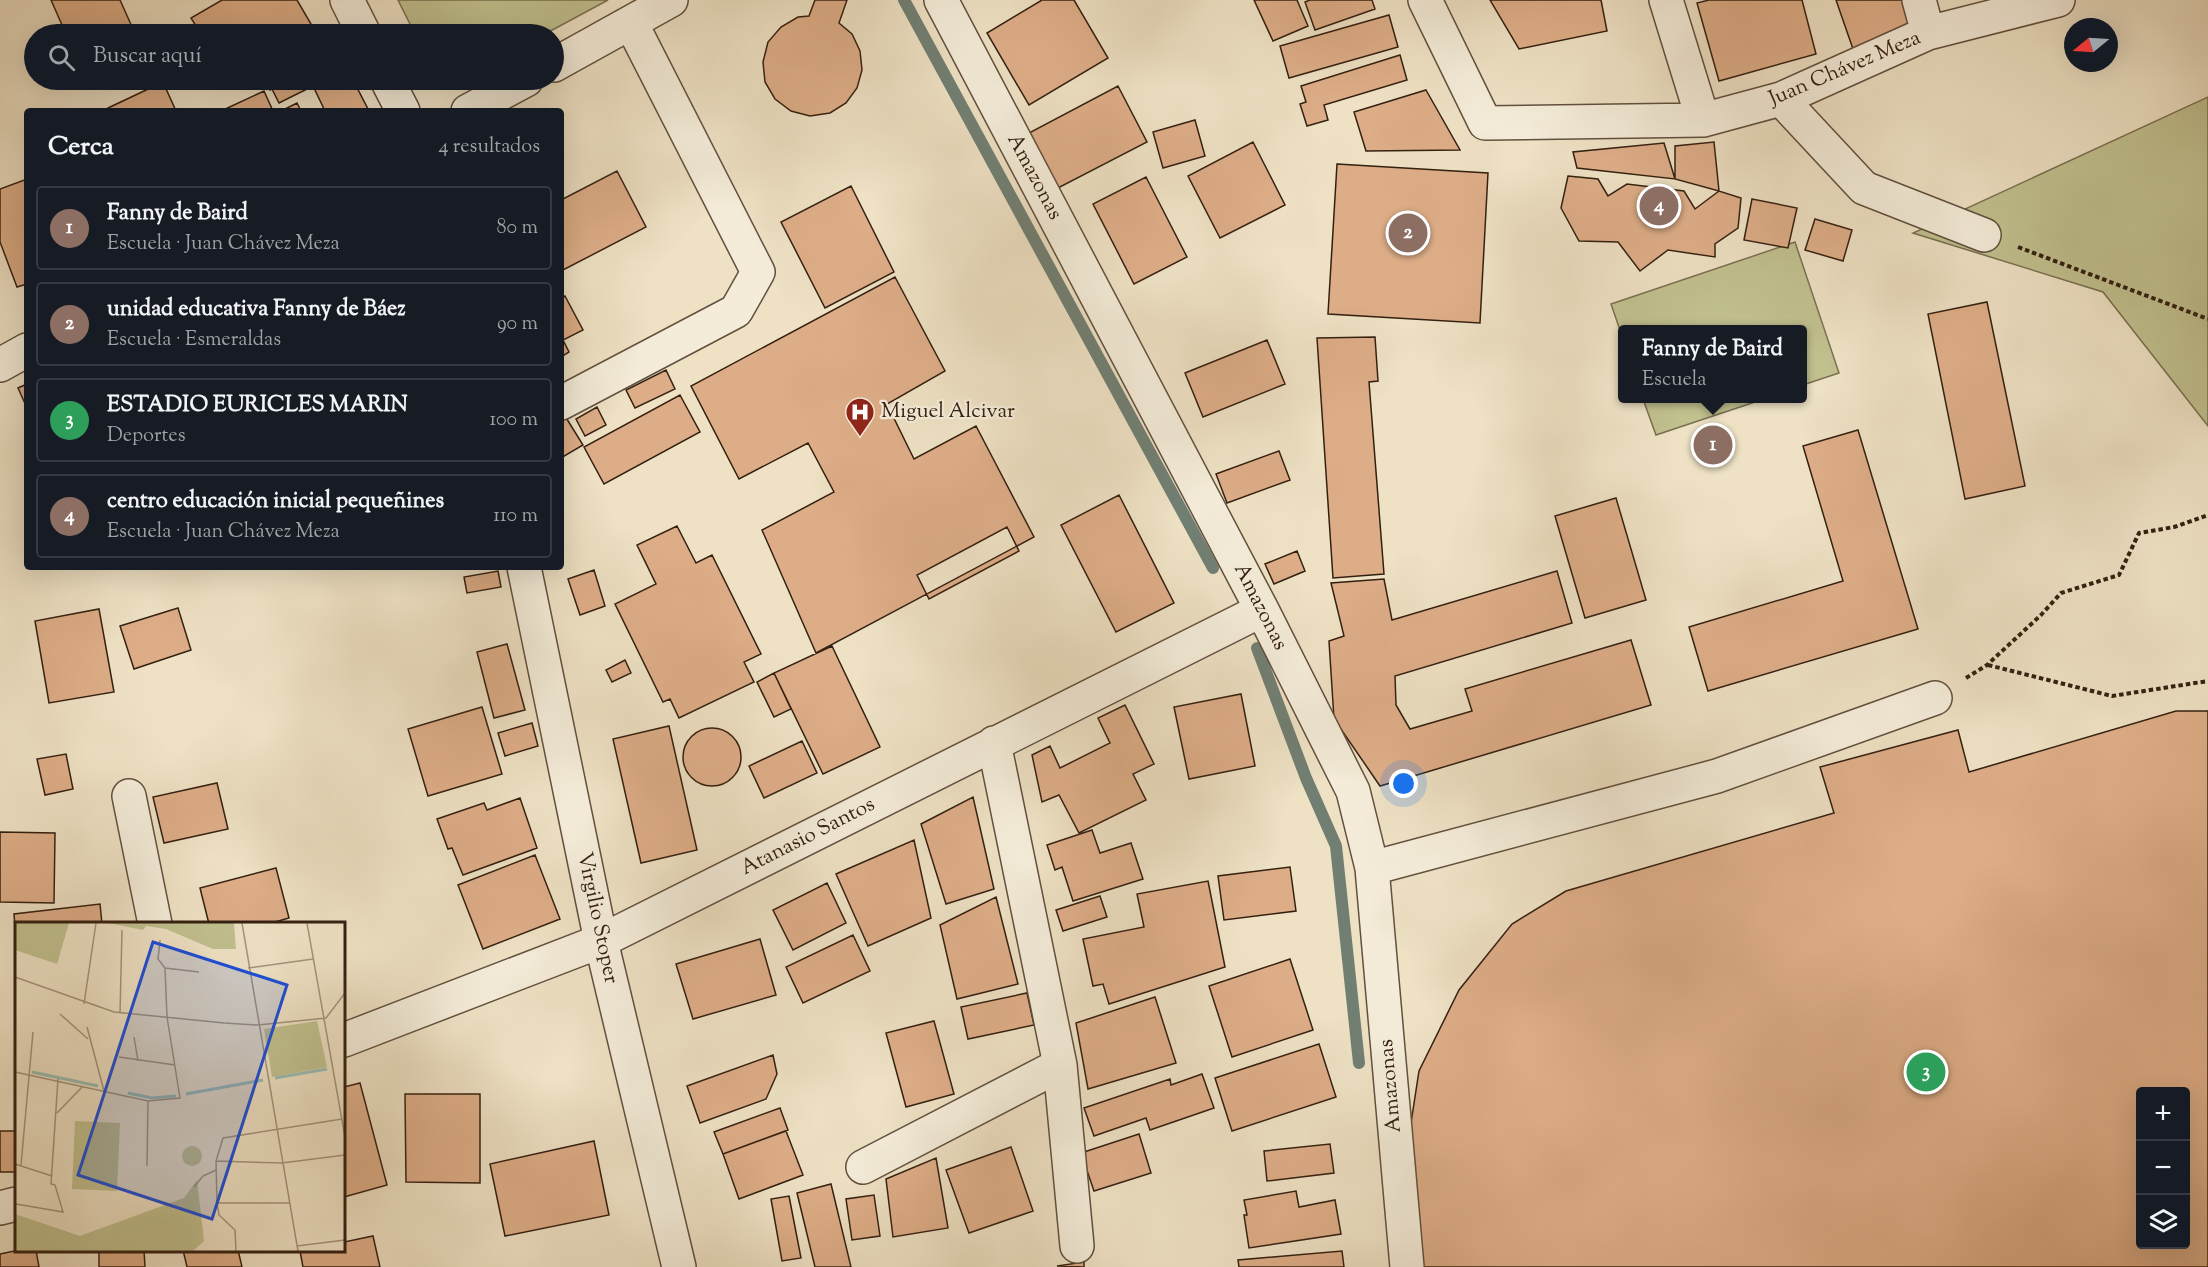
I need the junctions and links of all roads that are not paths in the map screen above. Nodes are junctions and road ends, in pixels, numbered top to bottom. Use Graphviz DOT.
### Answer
graph roads {
  1 [pos="347,0"];
  2 [pos="671,0"];
  3 [pos="941,0"];
  4 [pos="1425,0"];
  5 [pos="1666,0"];
  6 [pos="1919,0"];
  7 [pos="2056,0"];
  8 [pos="631,23"];
  9 [pos="359,24"];
  10 [pos="1928,33"];
  11 [pos="564,60"];
  12 [pos="392,90"];
  13 [pos="507,90"];
  14 [pos="1781,99"];
  15 [pos="401,108"];
  16 [pos="474,108"];
  17 [pos="1703,120"];
  18 [pos="1984,234"];
  19 [pos="24,352"];
  20 [pos="0,365"];
  21 [pos="564,401"];
  22 [pos="525,570"];
  23 [pos="1262,610"];
  24 [pos="1935,698"];
  25 [pos="994,743"];
  26 [pos="129,796"];
  27 [pos="1372,868"];
  28 [pos="155,922"];
  29 [pos="601,941"];
  30 [pos="345,1040"];
  31 [pos="1060,1065"];
  32 [pos="863,1167"];
  33 [pos="15,1204"];
  34 [pos="0,1208"];
  35 [pos="1077,1246"];
  36 [pos="678,1267"];
  37 [pos="1407,1267"];
  1 -- 9 [label="street"];
  2 -- 8 [label="street"];
  3 -- 23 [label="street, Amazonas"];
  4 -- 17 [label="street, Juan Chávez Meza"];
  5 -- 17 [label="street"];
  6 -- 10 [label="street"];
  7 -- 10 [label="street, Juan Chávez Meza"];
  8 -- 11 [label="street"];
  8 -- 21 [label="street"];
  10 -- 14 [label="street, Juan Chávez Meza"];
  12 -- 15 [label="street"];
  13 -- 16 [label="street"];
  14 -- 17 [label="street, Juan Chávez Meza"];
  14 -- 18 [label="street"];
  19 -- 20 [label="street"];
  22 -- 29 [label="street, Virgilio Stoper"];
  23 -- 25 [label="street, Atanasio Santos"];
  23 -- 27 [label="street, Amazonas"];
  24 -- 27 [label="street"];
  25 -- 29 [label="street, Atanasio Santos"];
  25 -- 31 [label="street"];
  26 -- 28 [label="street"];
  27 -- 37 [label="street, Amazonas"];
  29 -- 30 [label="street, Atanasio Santos"];
  29 -- 36 [label="street, Virgilio Stoper"];
  31 -- 32 [label="street"];
  31 -- 35 [label="street"];
  33 -- 34 [label="street"];
}
